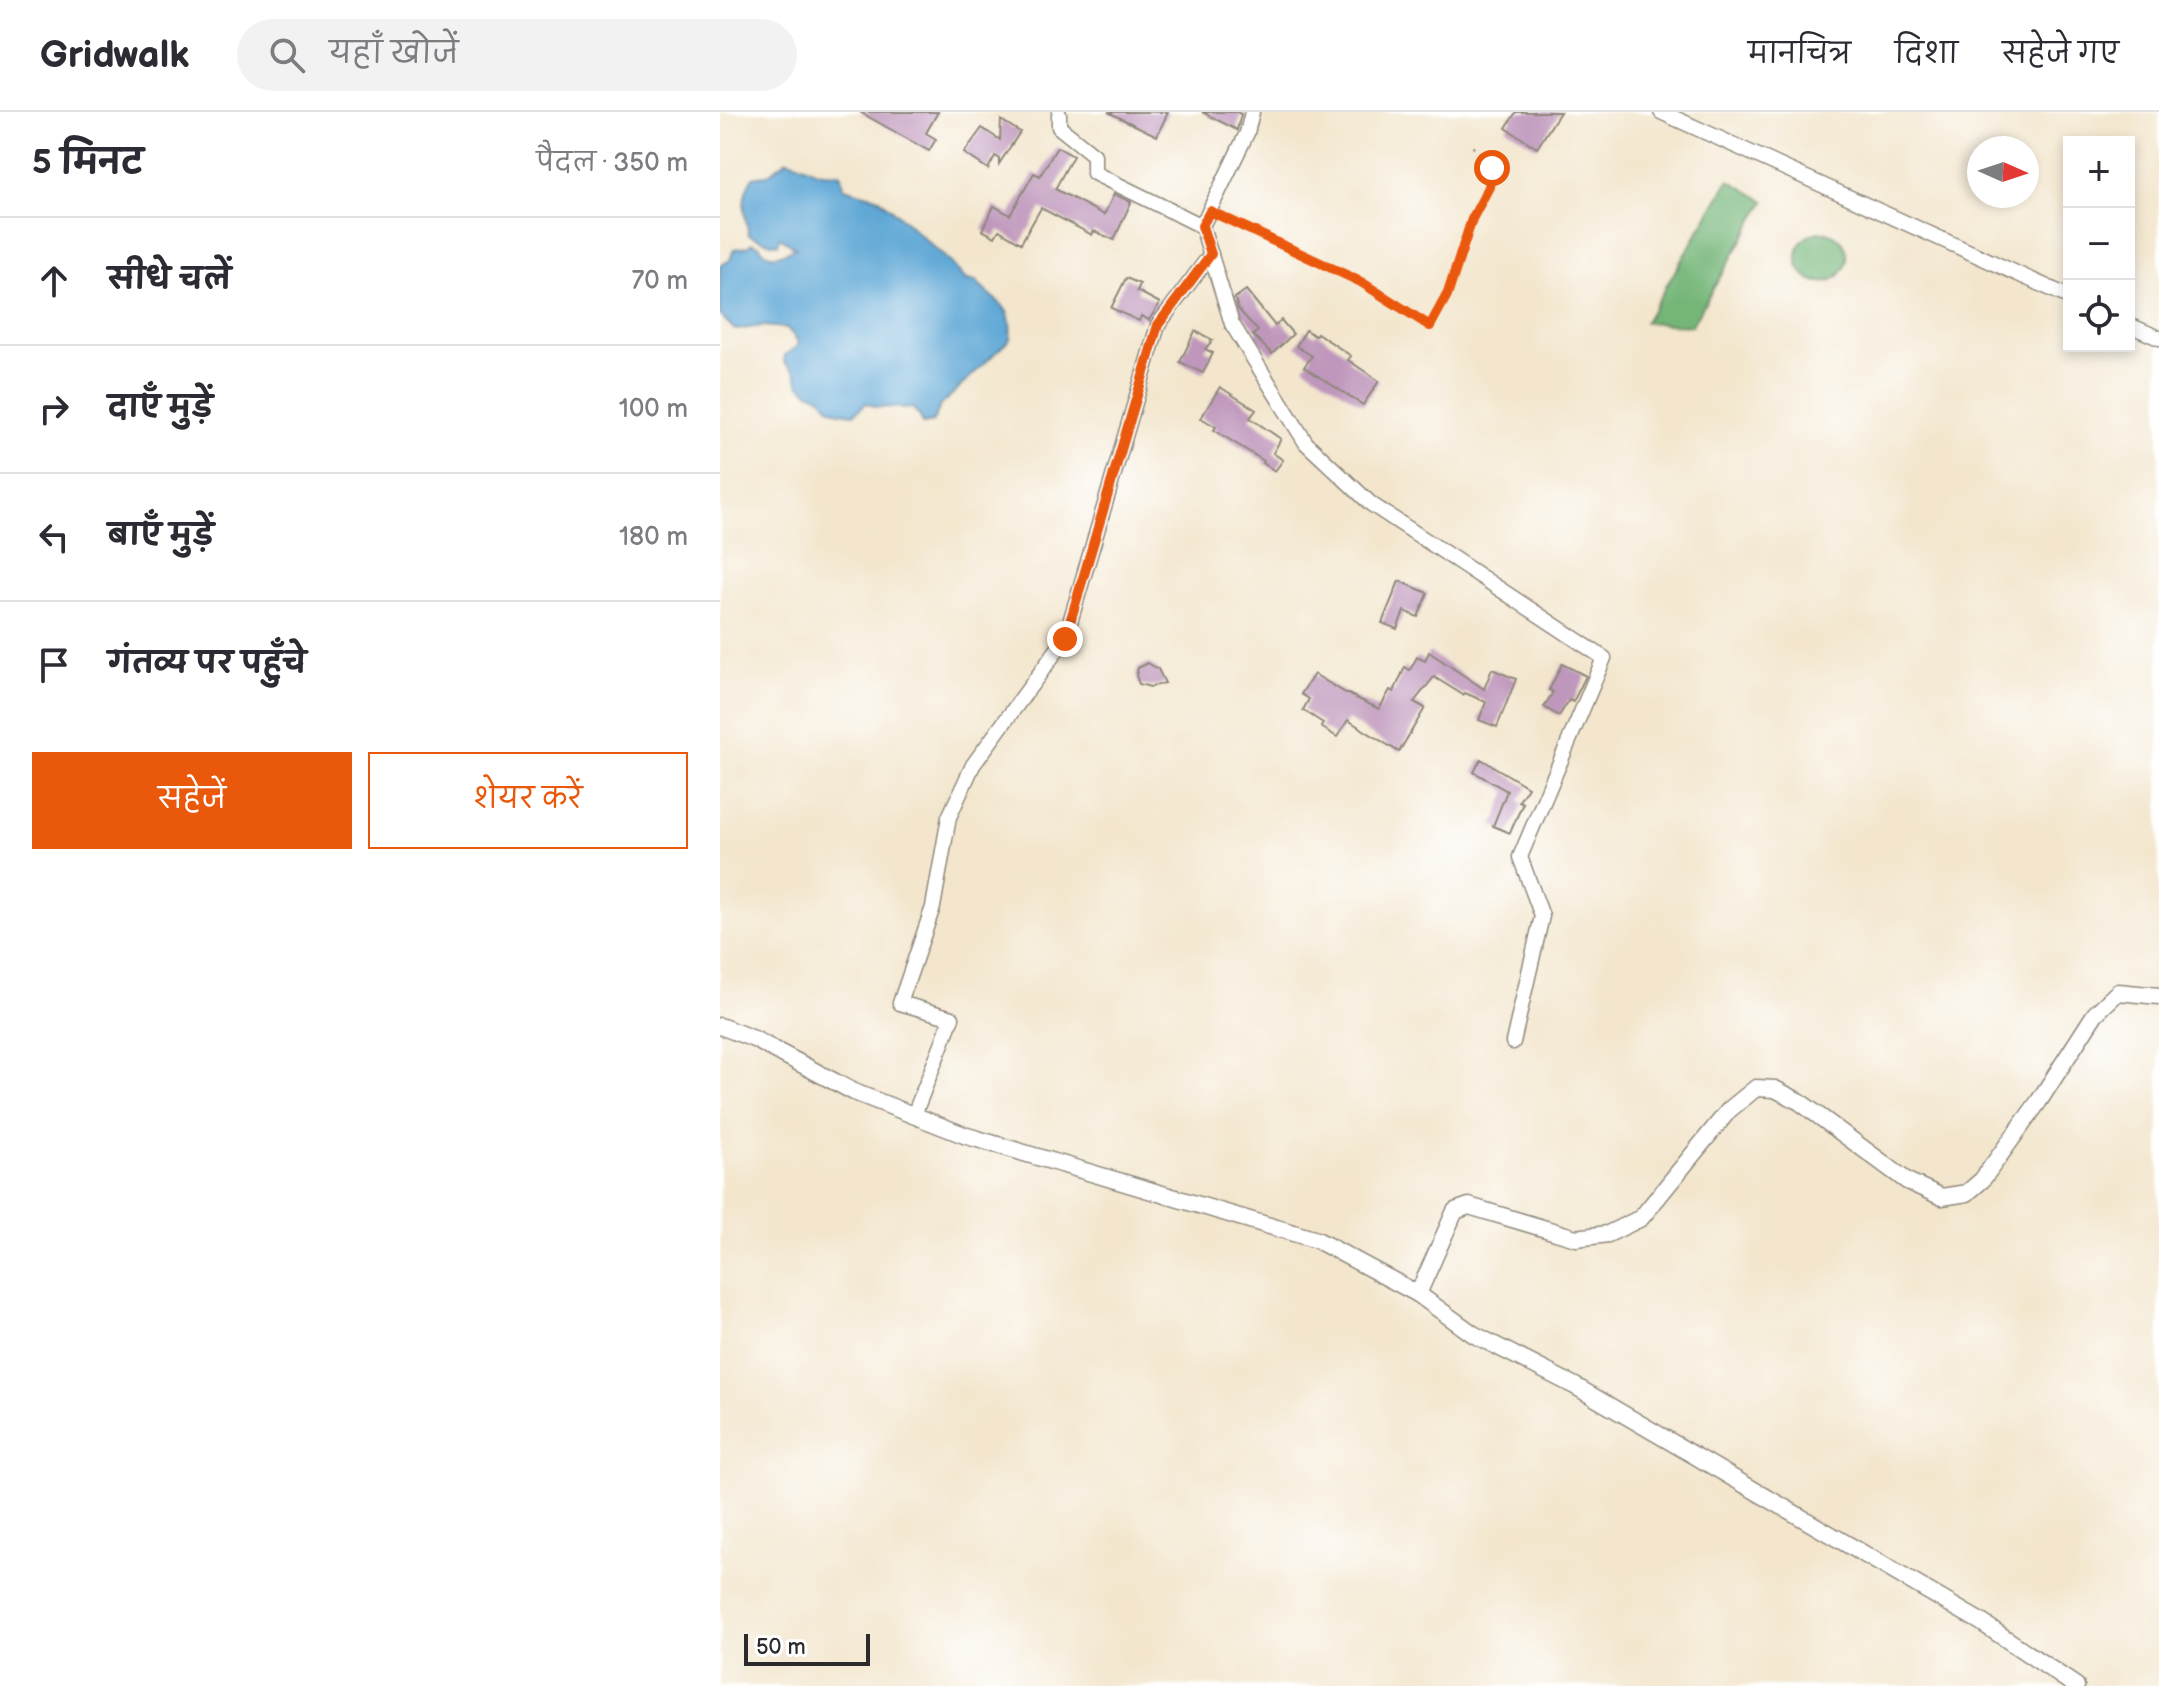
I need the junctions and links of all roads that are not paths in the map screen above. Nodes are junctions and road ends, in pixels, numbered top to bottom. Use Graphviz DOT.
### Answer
graph roads {
  1 [pos="1252,112"];
  2 [pos="1661,112"];
  3 [pos="1060,113"];
  4 [pos="1202,226"];
  5 [pos="1211,254"];
  6 [pos="2063,294"];
  7 [pos="2135,328"];
  8 [pos="2159,338"];
  9 [pos="2159,996"];
  10 [pos="720,1026"];
  11 [pos="1513,1042"];
  12 [pos="914,1115"];
  13 [pos="1418,1294"];
  14 [pos="2076,1686"];
  1 -- 4 [label="street"];
  2 -- 6 [label="street"];
  3 -- 4 [label="street"];
  4 -- 5 [label="street"];
  5 -- 11 [label="street"];
  5 -- 12 [label="street"];
  7 -- 8 [label="street"];
  9 -- 13 [label="street"];
  10 -- 12 [label="street"];
  12 -- 13 [label="street"];
  13 -- 14 [label="street"];
}
